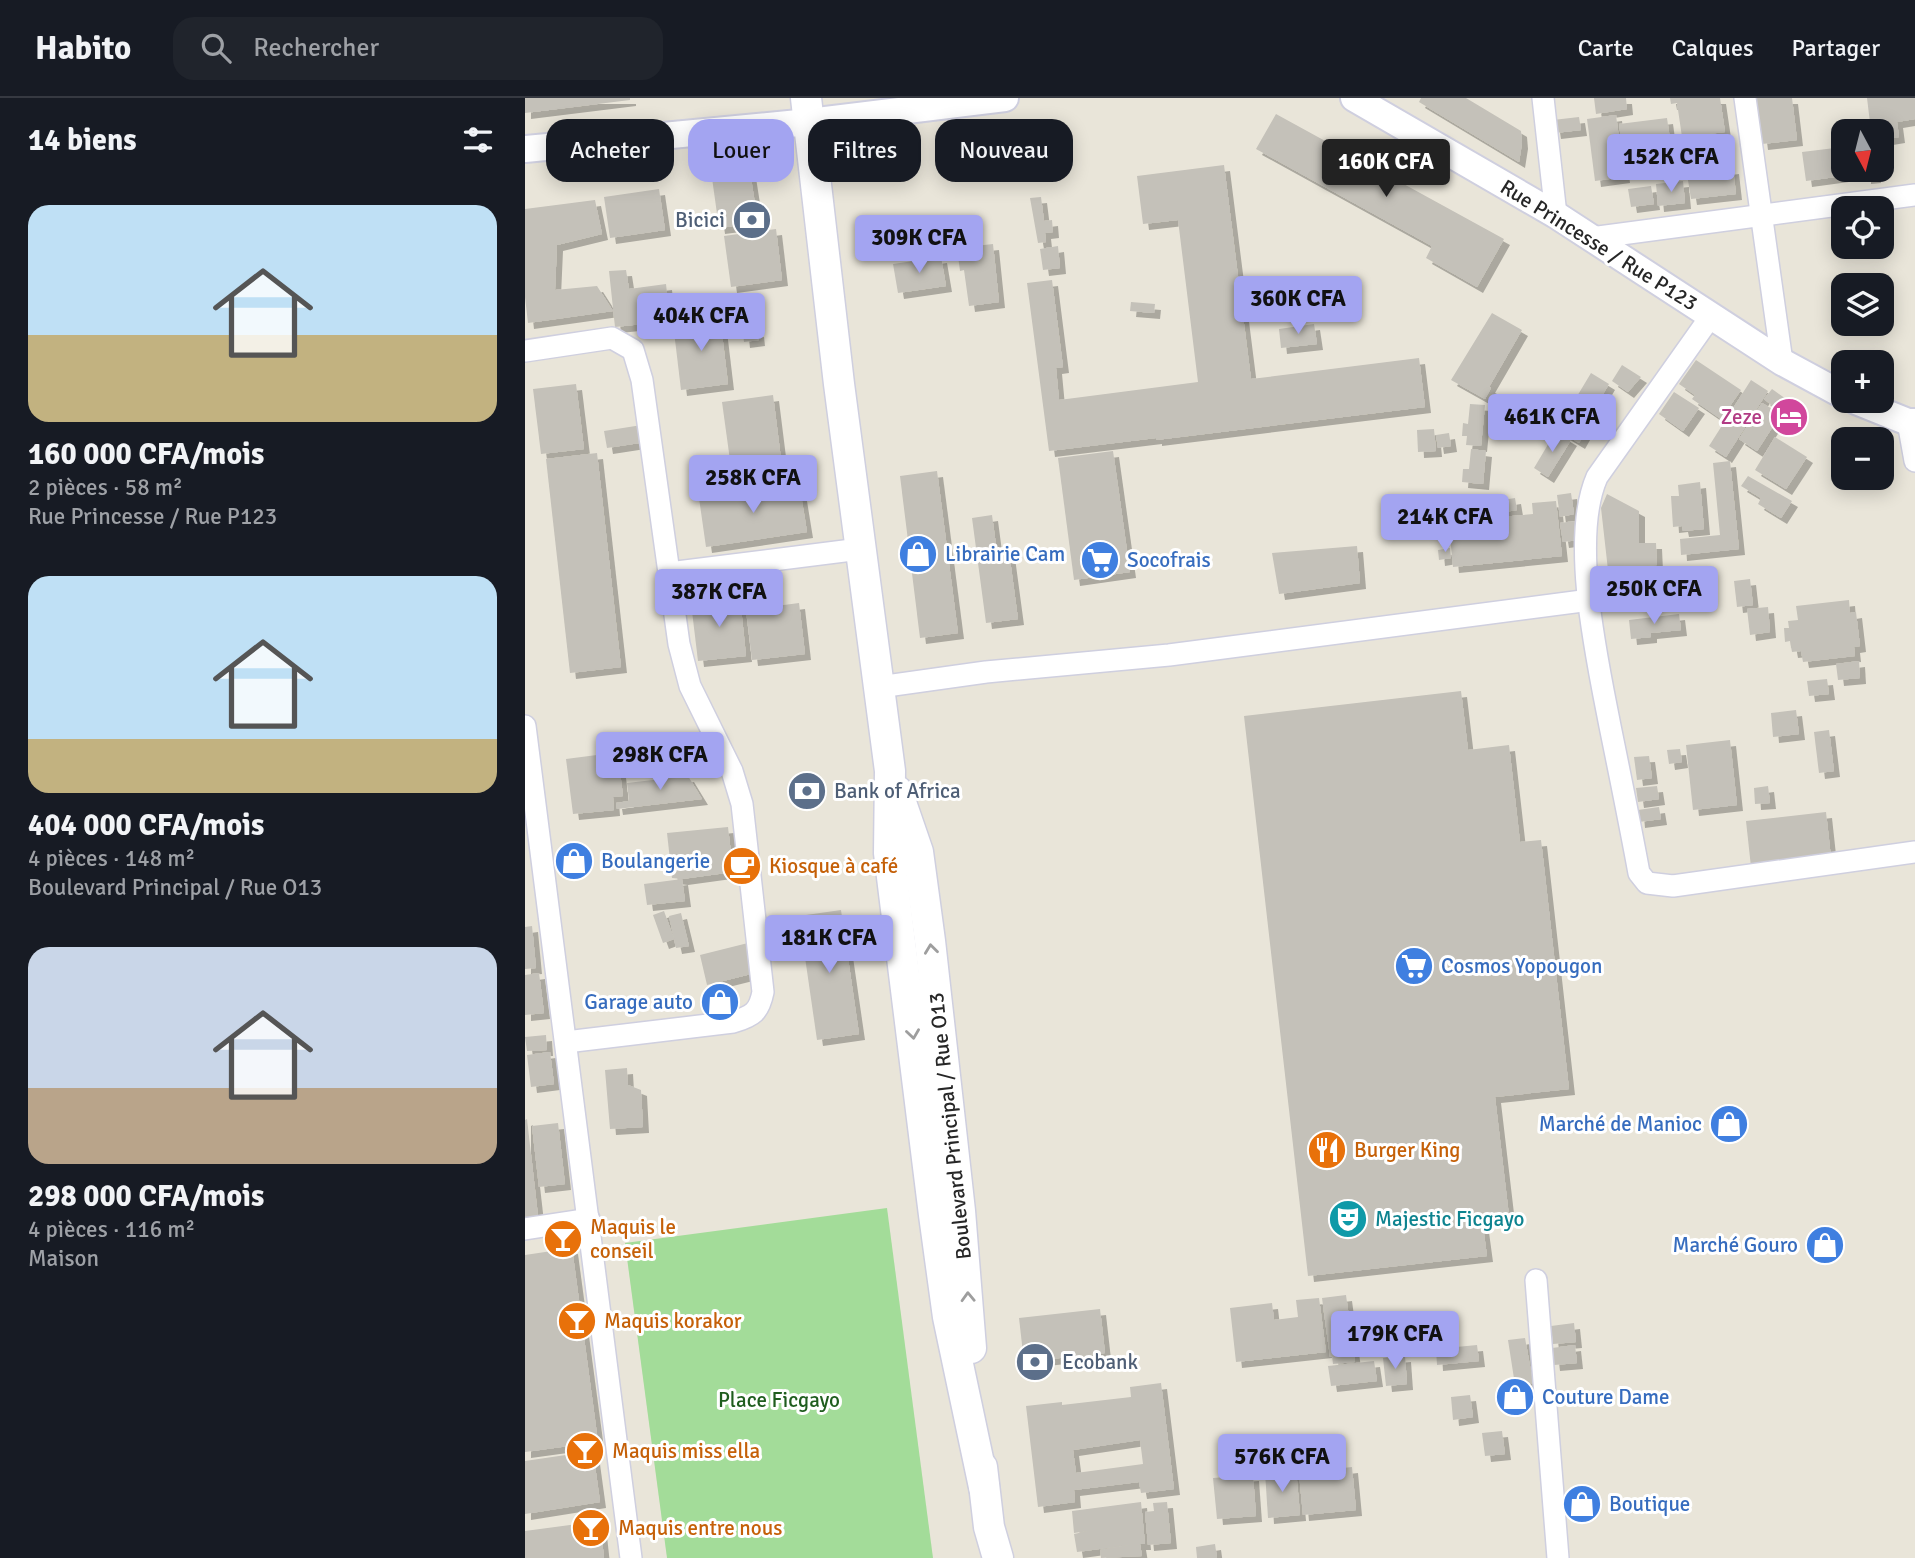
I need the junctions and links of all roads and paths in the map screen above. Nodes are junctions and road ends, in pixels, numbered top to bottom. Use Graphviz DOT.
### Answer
graph roads {
  1 [pos="1005,98"];
  2 [pos="1354,98"];
  3 [pos="1543,98"];
  4 [pos="1745,98"];
  5 [pos="807,110"];
  6 [pos="525,149"];
  7 [pos="1915,195"];
  8 [pos="1762,214"];
  9 [pos="1556,215"];
  10 [pos="1591,238"];
  11 [pos="1711,316"];
  12 [pos="525,351"];
  13 [pos="1782,362"];
  14 [pos="1831,389"];
  15 [pos="1887,413"];
  16 [pos="1911,422"];
  17 [pos="1915,461"];
  18 [pos="860,549"];
  19 [pos="669,573"];
  20 [pos="1590,600"];
  21 [pos="879,687"];
  22 [pos="525,726"];
  23 [pos="1915,852"];
  24 [pos="566,1042"];
  25 [pos="589,1219"];
  26 [pos="525,1229"];
  27 [pos="1536,1280"];
  28 [pos="631,1558"];
  29 [pos="998,1558"];
  30 [pos="1558,1558"];
  1 -- 5 [label="street"];
  2 -- 9 [label="street, Rue Princesse / Rue P123"];
  3 -- 9 [label="street"];
  4 -- 8 [label="street"];
  5 -- 6 [label="street"];
  5 -- 18 [label="main road, Boulevard Principal / Rue O13"];
  7 -- 8 [label="street"];
  8 -- 10 [label="street"];
  8 -- 13 [label="street"];
  9 -- 10 [label="street, Rue Princesse / Rue P123"];
  10 -- 11 [label="street, Rue Princesse / Rue P123"];
  11 -- 13 [label="street, Rue Princesse / Rue P123"];
  11 -- 20 [label="street"];
  12 -- 19 [label="street"];
  13 -- 14 [label="street, Rue Princesse / Rue P123"];
  15 -- 16 [label="street"];
  16 -- 17 [label="street"];
  18 -- 19 [label="street"];
  18 -- 21 [label="main road, Boulevard Principal / Rue O13"];
  19 -- 24 [label="street"];
  20 -- 21 [label="street"];
  20 -- 23 [label="street"];
  21 -- 29 [label="main road, Boulevard Principal / Rue O13"];
  22 -- 24 [label="street"];
  24 -- 25 [label="street"];
  25 -- 26 [label="street"];
  25 -- 28 [label="street"];
  27 -- 30 [label="street"];
}
